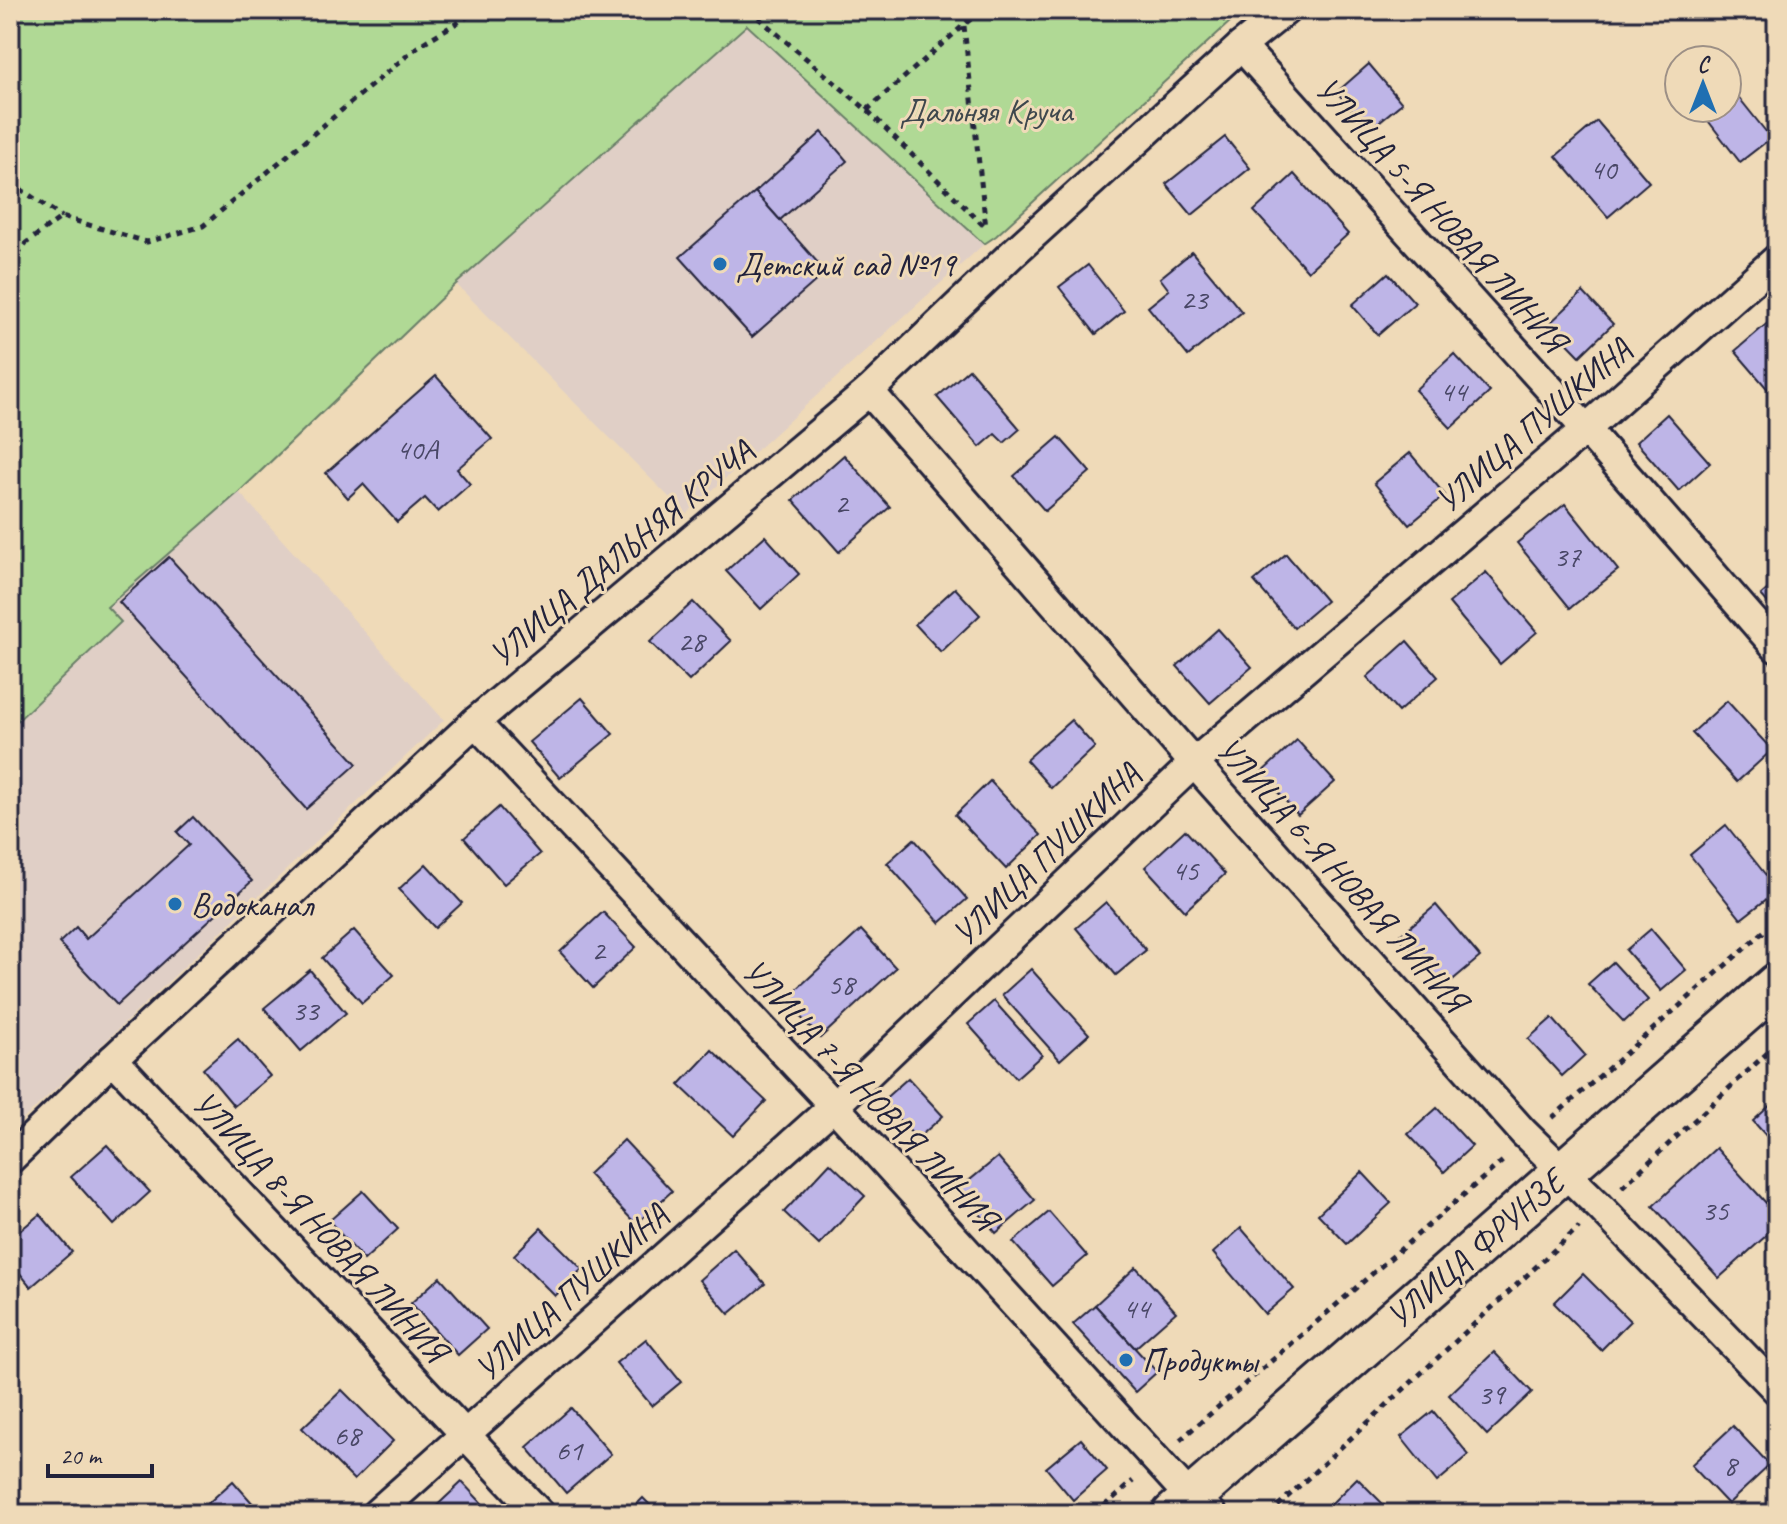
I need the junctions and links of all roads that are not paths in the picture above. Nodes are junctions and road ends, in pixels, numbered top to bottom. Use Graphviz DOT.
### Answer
graph roads {
  1 [pos="1286,10"];
  2 [pos="1241,46"];
  3 [pos="1777,259"];
  4 [pos="869,391"];
  5 [pos="1586,429"];
  6 [pos="1777,648"];
  7 [pos="475,722"];
  8 [pos="1194,763"];
  9 [pos="1777,984"];
  10 [pos="113,1059"];
  11 [pos="834,1106"];
  12 [pos="10,1159"];
  13 [pos="1563,1172"];
  14 [pos="1777,1390"];
  15 [pos="466,1434"];
  16 [pos="1192,1509"];
  17 [pos="376,1514"];
  18 [pos="540,1514"];
  1 -- 2 [label="street, УЛИЦА ДАЛЬНЯЯ КРУЧА"];
  2 -- 4 [label="street, УЛИЦА ДАЛЬНЯЯ КРУЧА"];
  2 -- 5 [label="street, УЛИЦА 5-Я НОВАЯ ЛИНИЯ"];
  3 -- 5 [label="street, УЛИЦА ПУШКИНА"];
  4 -- 7 [label="street, УЛИЦА ДАЛЬНЯЯ КРУЧА"];
  4 -- 8 [label="street, УЛИЦА 6-Я НОВАЯ ЛИНИЯ"];
  5 -- 6 [label="street, УЛИЦА 5-Я НОВАЯ ЛИНИЯ"];
  5 -- 8 [label="street, УЛИЦА ПУШКИНА"];
  7 -- 10 [label="street, УЛИЦА ДАЛЬНЯЯ КРУЧА"];
  7 -- 11 [label="street, УЛИЦА 7-Я НОВАЯ ЛИНИЯ"];
  8 -- 11 [label="street, УЛИЦА ПУШКИНА"];
  8 -- 13 [label="street, УЛИЦА 6-Я НОВАЯ ЛИНИЯ"];
  9 -- 13 [label="main road, УЛИЦА ФРУНЗЕ"];
  10 -- 12 [label="street, УЛИЦА ДАЛЬНЯЯ КРУЧА"];
  10 -- 15 [label="street, УЛИЦА 8-Я НОВАЯ ЛИНИЯ"];
  11 -- 15 [label="street, УЛИЦА ПУШКИНА"];
  11 -- 16 [label="street, УЛИЦА 7-Я НОВАЯ ЛИНИЯ"];
  13 -- 14 [label="street, УЛИЦА 6-Я НОВАЯ ЛИНИЯ"];
  13 -- 16 [label="main road, УЛИЦА ФРУНЗЕ"];
  15 -- 17 [label="street, УЛИЦА ПУШКИНА"];
  15 -- 18 [label="street, УЛИЦА 8-Я НОВАЯ ЛИНИЯ"];
}
